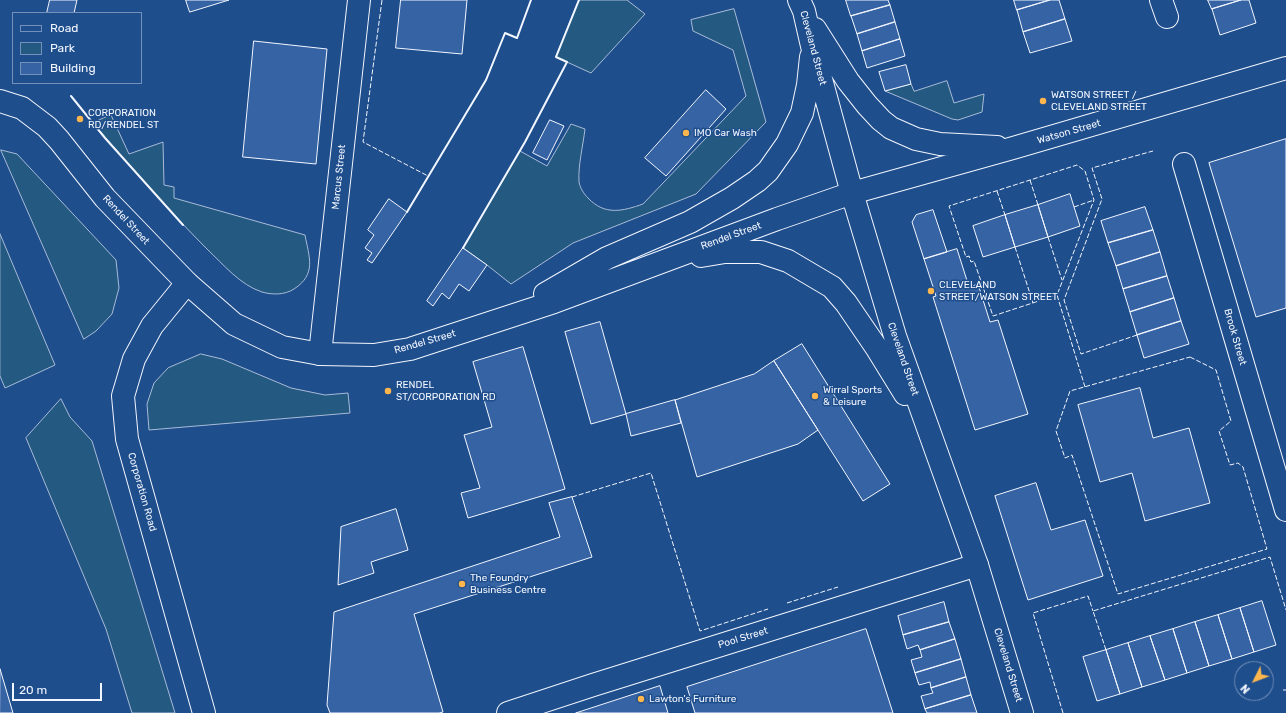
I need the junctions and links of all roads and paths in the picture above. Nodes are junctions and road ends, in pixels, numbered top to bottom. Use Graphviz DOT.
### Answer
graph roads {
  1 [pos="358,0"];
  2 [pos="802,6"];
  3 [pos="812,46"];
  4 [pos="1286,68"];
  5 [pos="0,101"];
  6 [pos="1013,148"];
  7 [pos="1184,164"];
  8 [pos="852,194"];
  9 [pos="657,264"];
  10 [pos="187,283"];
  11 [pos="502,318"];
  12 [pos="320,354"];
  13 [pos="930,434"];
  14 [pos="1286,510"];
  15 [pos="977,565"];
  16 [pos="204,713"];
  17 [pos="508,713"];
  18 [pos="1022,713"];
  1 -- 12 [label="main road, Marcus Street"];
  2 -- 3 [label="main road, Cleveland Street"];
  2 -- 6 [label="main road"];
  3 -- 8 [label="main road, Cleveland Street"];
  3 -- 11 [label="main road"];
  4 -- 6 [label="main road, Watson Street"];
  5 -- 10 [label="main road, Rendel Street"];
  6 -- 8 [label="main road, Watson Street"];
  7 -- 14 [label="main road, Brook Street"];
  8 -- 9 [label="main road, Rendel Street"];
  8 -- 13 [label="main road, Cleveland Street"];
  9 -- 11 [label="main road, Rendel Street"];
  9 -- 13 [label="main road"];
  10 -- 12 [label="main road, Rendel Street"];
  10 -- 16 [label="main road, Corporation Road"];
  11 -- 12 [label="main road, Rendel Street"];
  13 -- 15 [label="main road, Cleveland Street"];
  15 -- 17 [label="main road, Pool Street"];
  15 -- 18 [label="main road, Cleveland Street"];
}
